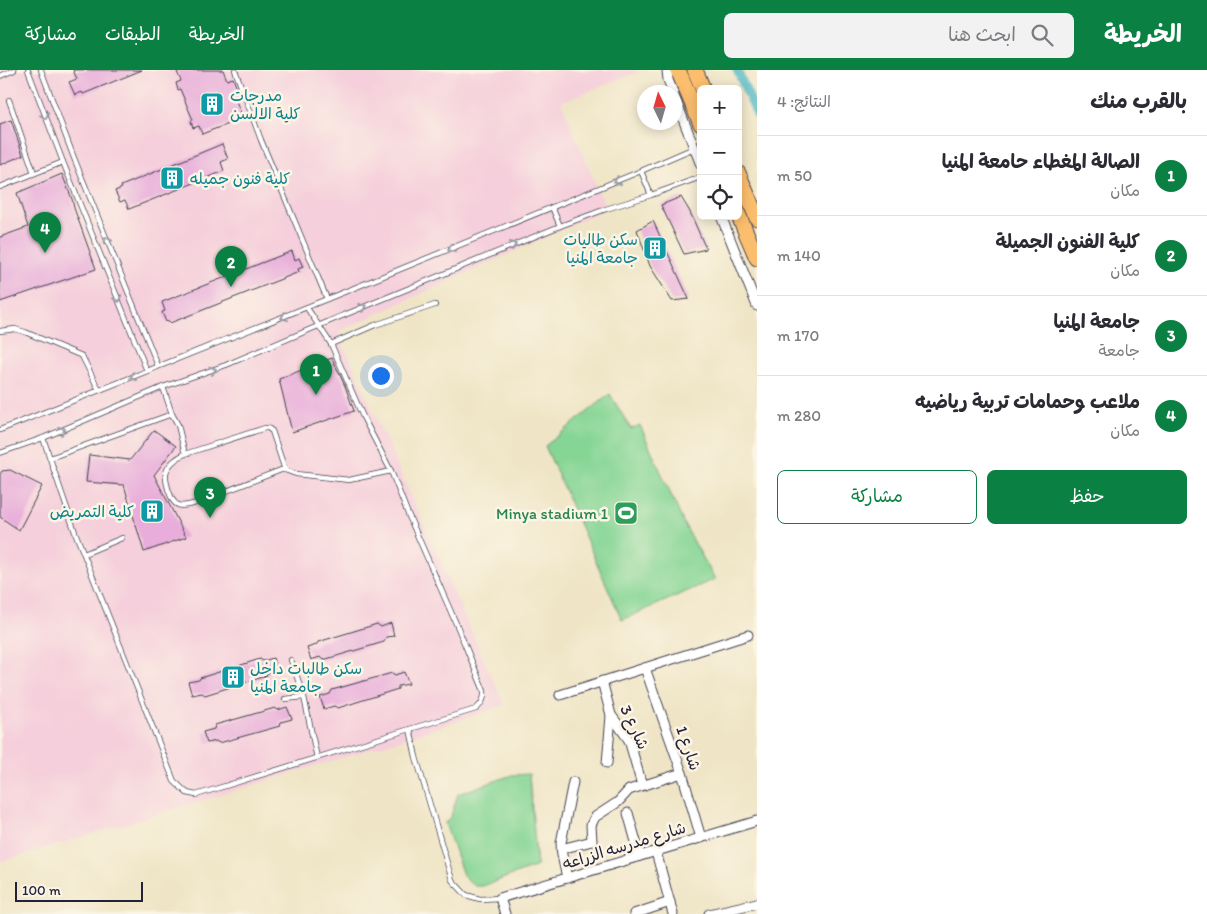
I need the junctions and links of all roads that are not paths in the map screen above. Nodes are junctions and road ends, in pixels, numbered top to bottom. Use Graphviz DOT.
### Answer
graph roads {
  1 [pos="14,70"];
  2 [pos="28,70"];
  3 [pos="41,70"];
  4 [pos="235,70"];
  5 [pos="667,70"];
  6 [pos="678,70"];
  7 [pos="695,70"];
  8 [pos="0,76"];
  9 [pos="670,85"];
  10 [pos="701,85"];
  11 [pos="10,100"];
  12 [pos="697,115"];
  13 [pos="682,117"];
  14 [pos="64,129"];
  15 [pos="53,135"];
  16 [pos="694,148"];
  17 [pos="697,155"];
  18 [pos="63,162"];
  19 [pos="641,171"];
  20 [pos="34,173"];
  21 [pos="739,175"];
  22 [pos="697,178"];
  23 [pos="83,180"];
  24 [pos="72,185"];
  25 [pos="0,186"];
  26 [pos="652,195"];
  27 [pos="552,207"];
  28 [pos="757,218"];
  29 [pos="723,220"];
  30 [pos="741,220"];
  31 [pos="560,226"];
  32 [pos="757,258"];
  33 [pos="120,271"];
  34 [pos="109,276"];
  35 [pos="327,299"];
  36 [pos="436,305"];
  37 [pos="757,306"];
  38 [pos="307,308"];
  39 [pos="319,326"];
  40 [pos="0,331"];
  41 [pos="331,344"];
  42 [pos="158,366"];
  43 [pos="147,371"];
  44 [pos="163,387"];
  45 [pos="99,390"];
  46 [pos="172,414"];
  47 [pos="0,430"];
  48 [pos="43,438"];
  49 [pos="0,454"];
  50 [pos="185,454"];
  51 [pos="50,458"];
  52 [pos="285,470"];
  53 [pos="391,471"];
  54 [pos="122,538"];
  55 [pos="84,554"];
  56 [pos="748,635"];
  57 [pos="291,660"];
  58 [pos="646,668"];
  59 [pos="602,682"];
  60 [pos="560,695"];
  61 [pos="304,697"];
  62 [pos="285,699"];
  63 [pos="612,716"];
  64 [pos="410,729"];
  65 [pos="317,758"];
  66 [pos="607,764"];
  67 [pos="682,773"];
  68 [pos="573,782"];
  69 [pos="642,785"];
  70 [pos="628,813"];
  71 [pos="756,824"];
  72 [pos="701,838"];
  73 [pos="561,849"];
  74 [pos="656,852"];
  75 [pos="640,856"];
  76 [pos="567,878"];
  77 [pos="500,898"];
  78 [pos="670,902"];
  79 [pos="757,903"];
  80 [pos="505,914"];
  81 [pos="634,914"];
  82 [pos="674,914"];
  83 [pos="709,914"];
  1 -- 8 [label="lane"];
  2 -- 15 [label="lane, one-way"];
  3 -- 14 [label="lane"];
  4 -- 35 [label="lane"];
  5 -- 9 [label="street"];
  6 -- 12 [label="highway"];
  7 -- 10 [label="highway"];
  11 -- 20 [label="lane"];
  13 -- 16 [label="street"];
  14 -- 15 [label="lane"];
  14 -- 23 [label="lane"];
  15 -- 18 [label="lane"];
  16 -- 17 [label="street"];
  16 -- 19 [label="lane"];
  18 -- 20 [label="lane"];
  18 -- 24 [label="lane"];
  19 -- 26 [label="lane"];
  19 -- 27 [label="lane, one-way"];
  20 -- 25 [label="lane"];
  21 -- 28 [label="highway"];
  22 -- 26 [label="lane"];
  23 -- 24 [label="lane"];
  33 -- 23 [label="lane, one-way"];
  24 -- 34 [label="lane"];
  26 -- 31 [label="lane"];
  27 -- 31 [label="lane"];
  27 -- 35 [label="lane, one-way"];
  29 -- 37 [label="street"];
  30 -- 32 [label="highway"];
  39 -- 31 [label="lane, one-way"];
  33 -- 34 [label="lane"];
  33 -- 42 [label="lane"];
  34 -- 43 [label="lane, one-way"];
  35 -- 38 [label="lane"];
  36 -- 41 [label="lane"];
  38 -- 39 [label="lane"];
  38 -- 42 [label="lane, one-way"];
  39 -- 41 [label="lane"];
  44 -- 39 [label="lane, one-way"];
  40 -- 45 [label="lane"];
  41 -- 53 [label="lane"];
  42 -- 43 [label="lane"];
  43 -- 45 [label="lane, one-way"];
  44 -- 46 [label="lane"];
  48 -- 44 [label="lane, one-way"];
  45 -- 47 [label="lane"];
  46 -- 50 [label="lane"];
  46 -- 51 [label="lane"];
  48 -- 49 [label="lane"];
  48 -- 51 [label="lane"];
  50 -- 52 [label="lane"];
  50 -- 52 [label="lane"];
  51 -- 55 [label="lane"];
  52 -- 53 [label="lane"];
  53 -- 64 [label="lane"];
  54 -- 55 [label="lane"];
  55 -- 65 [label="lane"];
  56 -- 58 [label="street"];
  57 -- 61 [label="lane"];
  58 -- 59 [label="street"];
  58 -- 67 [label="street, شارع 1"];
  59 -- 60 [label="street"];
  59 -- 63 [label="street, شارع 3"];
  61 -- 62 [label="lane"];
  61 -- 65 [label="lane"];
  63 -- 66 [label="street"];
  63 -- 69 [label="street, شارع 3"];
  64 -- 65 [label="lane"];
  64 -- 77 [label="lane"];
  67 -- 69 [label="street"];
  67 -- 72 [label="street, شارع 1"];
  68 -- 73 [label="street"];
  69 -- 73 [label="street"];
  70 -- 75 [label="street"];
  71 -- 72 [label="street, شارع مدرسه الزراعه"];
  72 -- 74 [label="street, شارع مدرسه الزراعه"];
  73 -- 76 [label="street"];
  74 -- 75 [label="street, شارع مدرسه الزراعه"];
  74 -- 78 [label="street"];
  75 -- 76 [label="street, شارع مدرسه الزراعه"];
  76 -- 77 [label="street, شارع مدرسه الزراعه"];
  77 -- 80 [label="street"];
  78 -- 81 [label="street"];
  78 -- 82 [label="street"];
  79 -- 83 [label="street"];
}
